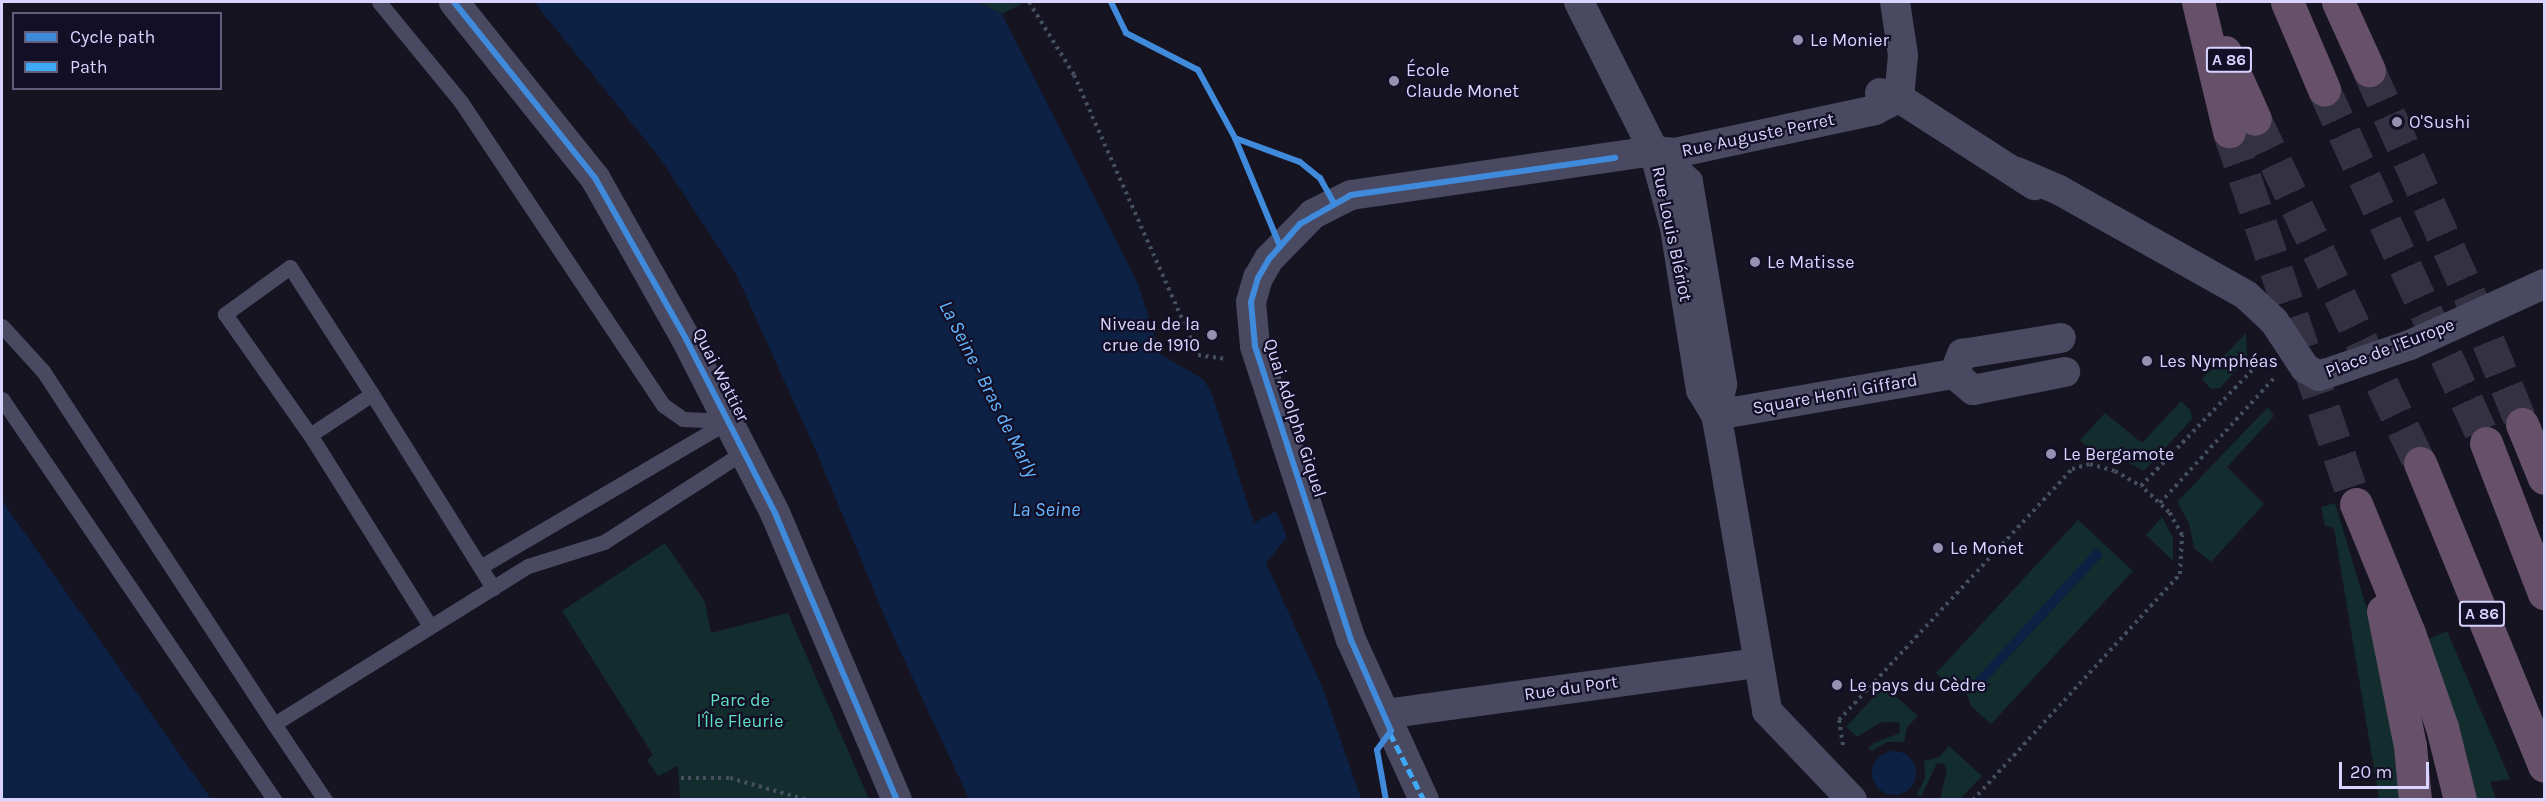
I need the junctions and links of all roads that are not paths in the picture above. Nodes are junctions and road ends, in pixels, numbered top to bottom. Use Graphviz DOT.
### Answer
graph roads {
  1 [pos="379,2"];
  2 [pos="454,2"];
  3 [pos="1560,2"];
  4 [pos="1579,2"];
  5 [pos="1895,2"];
  6 [pos="2200,2"];
  7 [pos="2287,2"];
  8 [pos="2338,2"];
  9 [pos="2369,70"];
  10 [pos="2324,89"];
  11 [pos="1899,98"];
  12 [pos="2242,125"];
  13 [pos="1654,150"];
  14 [pos="2210,271"];
  15 [pos="2540,285"];
  16 [pos="2,326"];
  17 [pos="2061,338"];
  18 [pos="2065,372"];
  19 [pos="1954,374"];
  20 [pos="372,394"];
  21 [pos="2,399"];
  22 [pos="1716,415"];
  23 [pos="729,421"];
  24 [pos="2522,424"];
  25 [pos="310,435"];
  26 [pos="2486,443"];
  27 [pos="742,453"];
  28 [pos="2420,463"];
  29 [pos="2542,468"];
  30 [pos="2356,504"];
  31 [pos="2367,536"];
  32 [pos="480,567"];
  33 [pos="493,588"];
  34 [pos="2544,593"];
  35 [pos="430,626"];
  36 [pos="1756,663"];
  37 [pos="1385,714"];
  38 [pos="274,724"];
  39 [pos="2544,766"];
  40 [pos="1847,795"];
  41 [pos="275,800"];
  42 [pos="325,800"];
  43 [pos="897,800"];
  44 [pos="1424,800"];
  45 [pos="2415,800"];
  46 [pos="2460,800"];
  1 -- 23 [label="lane"];
  2 -- 23 [label="street, Quai Wattier"];
  3 -- 13 [label="street, Rue Louis Blériot"];
  4 -- 13 [label="street"];
  5 -- 11 [label="street"];
  6 -- 12 [label="highway"];
  7 -- 10 [label="highway"];
  8 -- 9 [label="highway"];
  11 -- 13 [label="street, Rue Auguste Perret"];
  11 -- 14 [label="street, Rue Auguste Perret"];
  13 -- 22 [label="street, Rue Louis Blériot"];
  13 -- 37 [label="street, Quai Adolphe Giquel"];
  14 -- 15 [label="street, Place de l'Europe"];
  16 -- 38 [label="lane"];
  17 -- 19 [label="street"];
  18 -- 19 [label="street"];
  19 -- 22 [label="street, Square Henri Giffard"];
  20 -- 25 [label="lane"];
  20 -- 25 [label="lane"];
  20 -- 32 [label="lane"];
  21 -- 41 [label="lane"];
  22 -- 36 [label="street, Rue Louis Blériot"];
  23 -- 27 [label="street, Quai Wattier"];
  23 -- 32 [label="lane"];
  24 -- 29 [label="highway"];
  25 -- 35 [label="lane"];
  26 -- 34 [label="highway"];
  27 -- 33 [label="lane"];
  27 -- 43 [label="street, Quai Wattier"];
  28 -- 39 [label="highway, A 86"];
  30 -- 31 [label="highway"];
  31 -- 45 [label="highway"];
  31 -- 46 [label="highway"];
  32 -- 33 [label="lane"];
  33 -- 35 [label="lane"];
  35 -- 38 [label="lane"];
  36 -- 37 [label="street, Rue du Port"];
  36 -- 40 [label="street, Rue Louis Blériot"];
  37 -- 44 [label="street, Quai Adolphe Giquel"];
  38 -- 42 [label="lane"];
}
